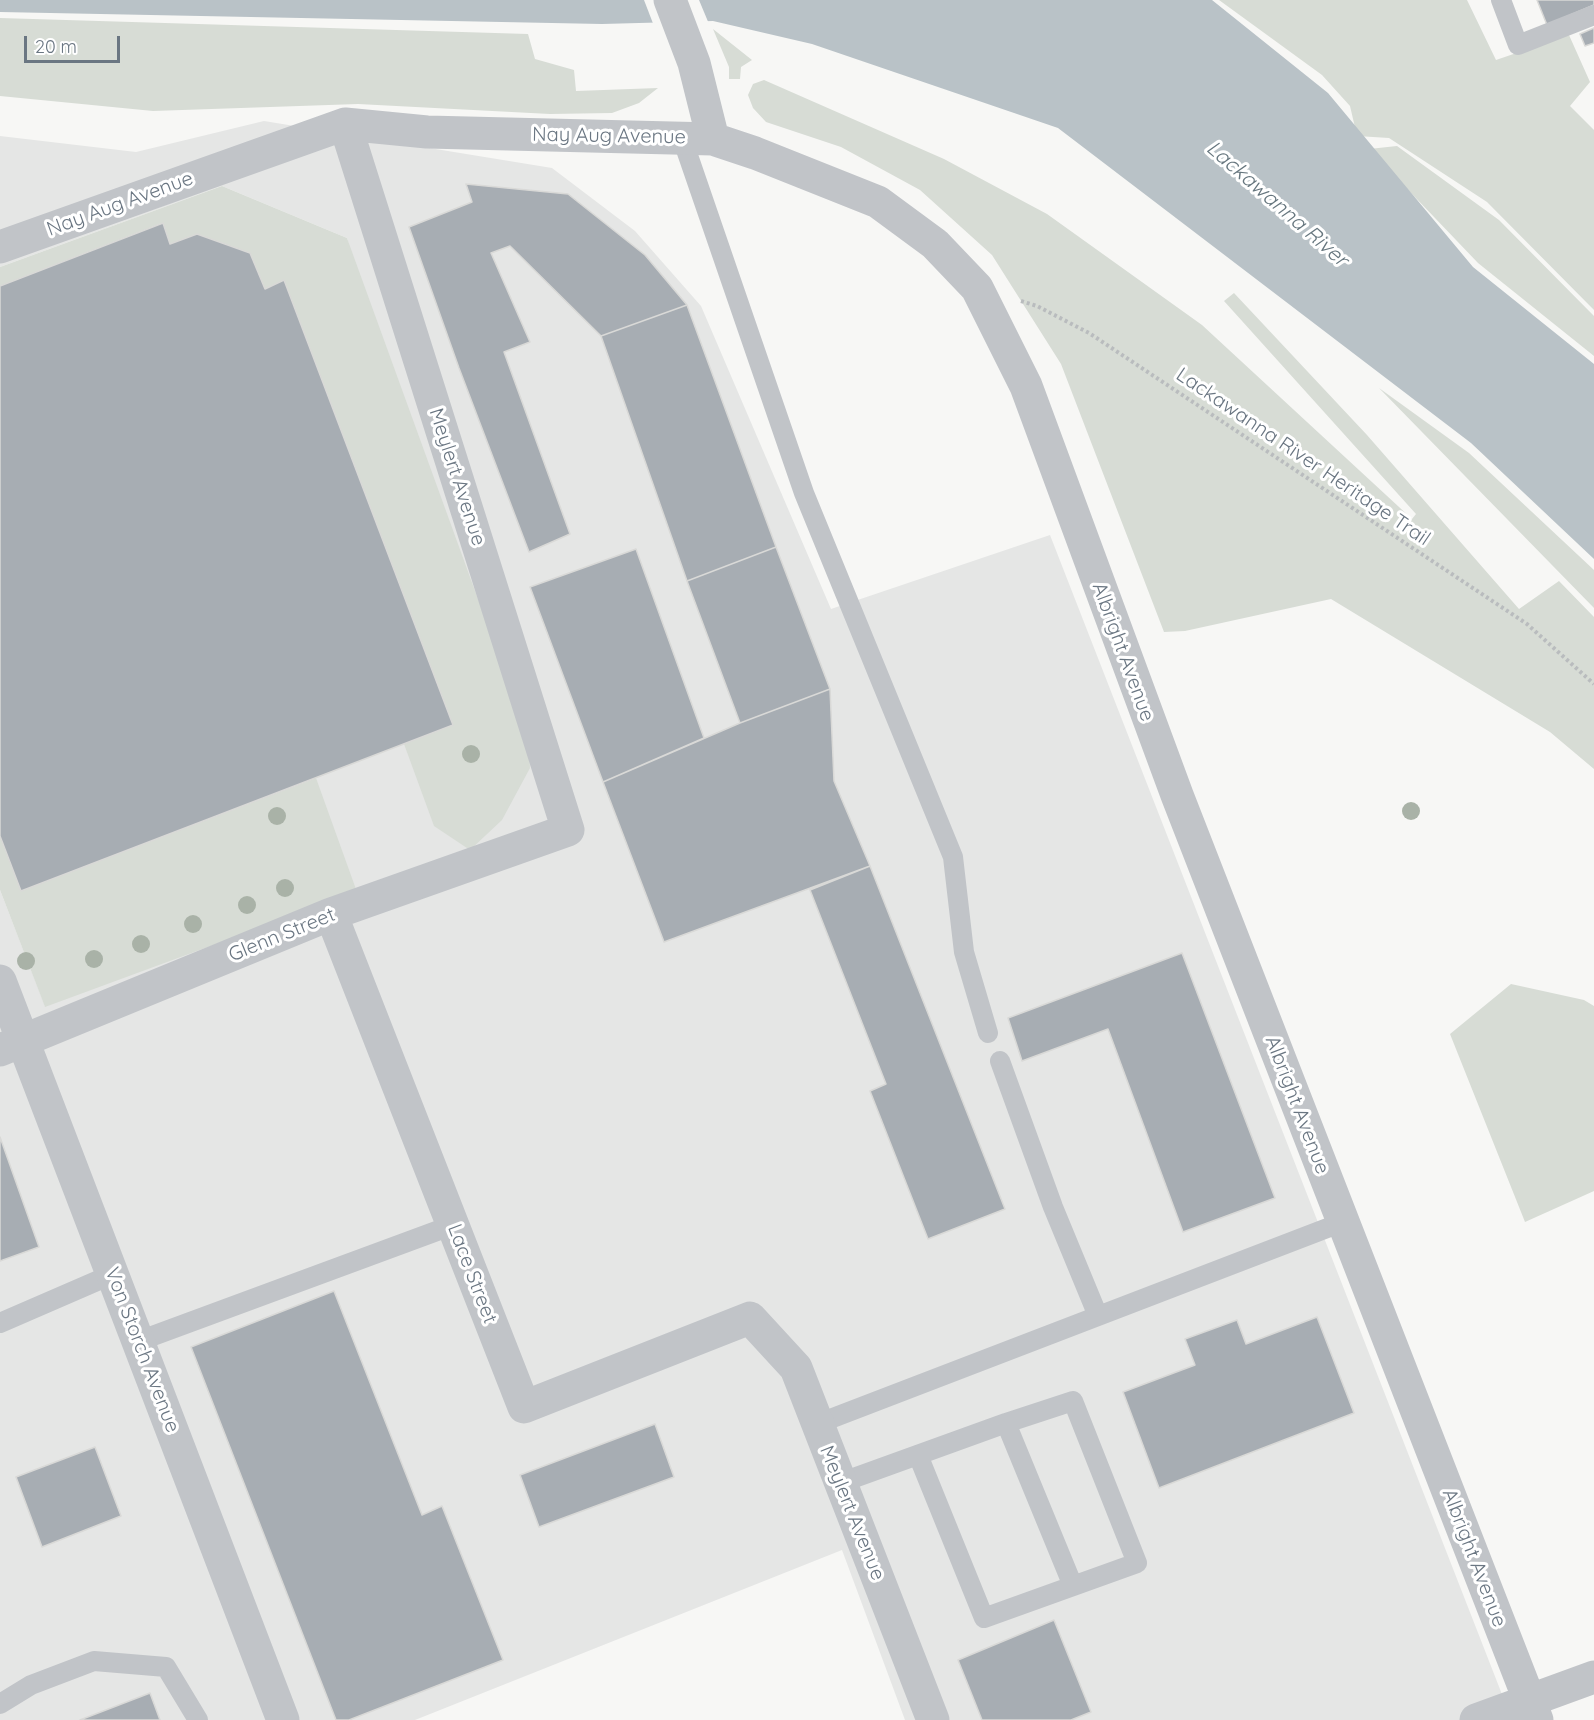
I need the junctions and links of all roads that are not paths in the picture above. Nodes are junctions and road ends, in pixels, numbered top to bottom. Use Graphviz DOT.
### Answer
graph roads {
  1 [pos="670,0"];
  2 [pos="1501,0"];
  3 [pos="1594,15"];
  4 [pos="345,124"];
  5 [pos="698,139"];
  6 [pos="0,247"];
  7 [pos="1063,489"];
  8 [pos="568,830"];
  9 [pos="331,915"];
  10 [pos="0,981"];
  11 [pos="988,1033"];
  12 [pos="12,1046"];
  13 [pos="1000,1061"];
  14 [pos="1343,1222"];
  15 [pos="453,1225"];
  16 [pos="113,1274"];
  17 [pos="1098,1316"];
  18 [pos="750,1318"];
  19 [pos="0,1323"];
  20 [pos="139,1341"];
  21 [pos="1006,1423"];
  22 [pos="817,1425"];
  23 [pos="918,1455"];
  24 [pos="840,1483"];
  25 [pos="1073,1586"];
  26 [pos="1594,1677"];
  27 [pos="0,1704"];
  28 [pos="1533,1710"];
  29 [pos="198,1720"];
  30 [pos="283,1720"];
  31 [pos="933,1720"];
  32 [pos="1476,1720"];
  1 -- 5 [label="street"];
  2 -- 3 [label="lane"];
  4 -- 5 [label="street, Nay Aug Avenue"];
  4 -- 6 [label="street, Nay Aug Avenue"];
  4 -- 8 [label="street, Meylert Avenue"];
  5 -- 7 [label="street, Nay Aug Avenue"];
  5 -- 11 [label="lane"];
  7 -- 14 [label="street, Albright Avenue"];
  8 -- 9 [label="street, Glenn Street"];
  9 -- 12 [label="street, Glenn Street"];
  9 -- 15 [label="street, Lace Street"];
  10 -- 12 [label="street, Von Storch Avenue"];
  12 -- 16 [label="street, Von Storch Avenue"];
  13 -- 17 [label="lane"];
  14 -- 17 [label="lane"];
  14 -- 28 [label="street, Albright Avenue"];
  15 -- 18 [label="street, Lace Street"];
  15 -- 20 [label="lane"];
  16 -- 19 [label="lane"];
  16 -- 20 [label="street, Von Storch Avenue"];
  17 -- 22 [label="lane"];
  18 -- 22 [label="street, Meylert Avenue"];
  20 -- 30 [label="street, Von Storch Avenue"];
  21 -- 23 [label="lane"];
  21 -- 25 [label="lane"];
  21 -- 25 [label="lane"];
  22 -- 24 [label="street, Meylert Avenue"];
  23 -- 24 [label="lane"];
  23 -- 25 [label="lane"];
  24 -- 31 [label="street, Meylert Avenue"];
  26 -- 28 [label="street"];
  27 -- 29 [label="lane"];
  28 -- 32 [label="street"];
}
